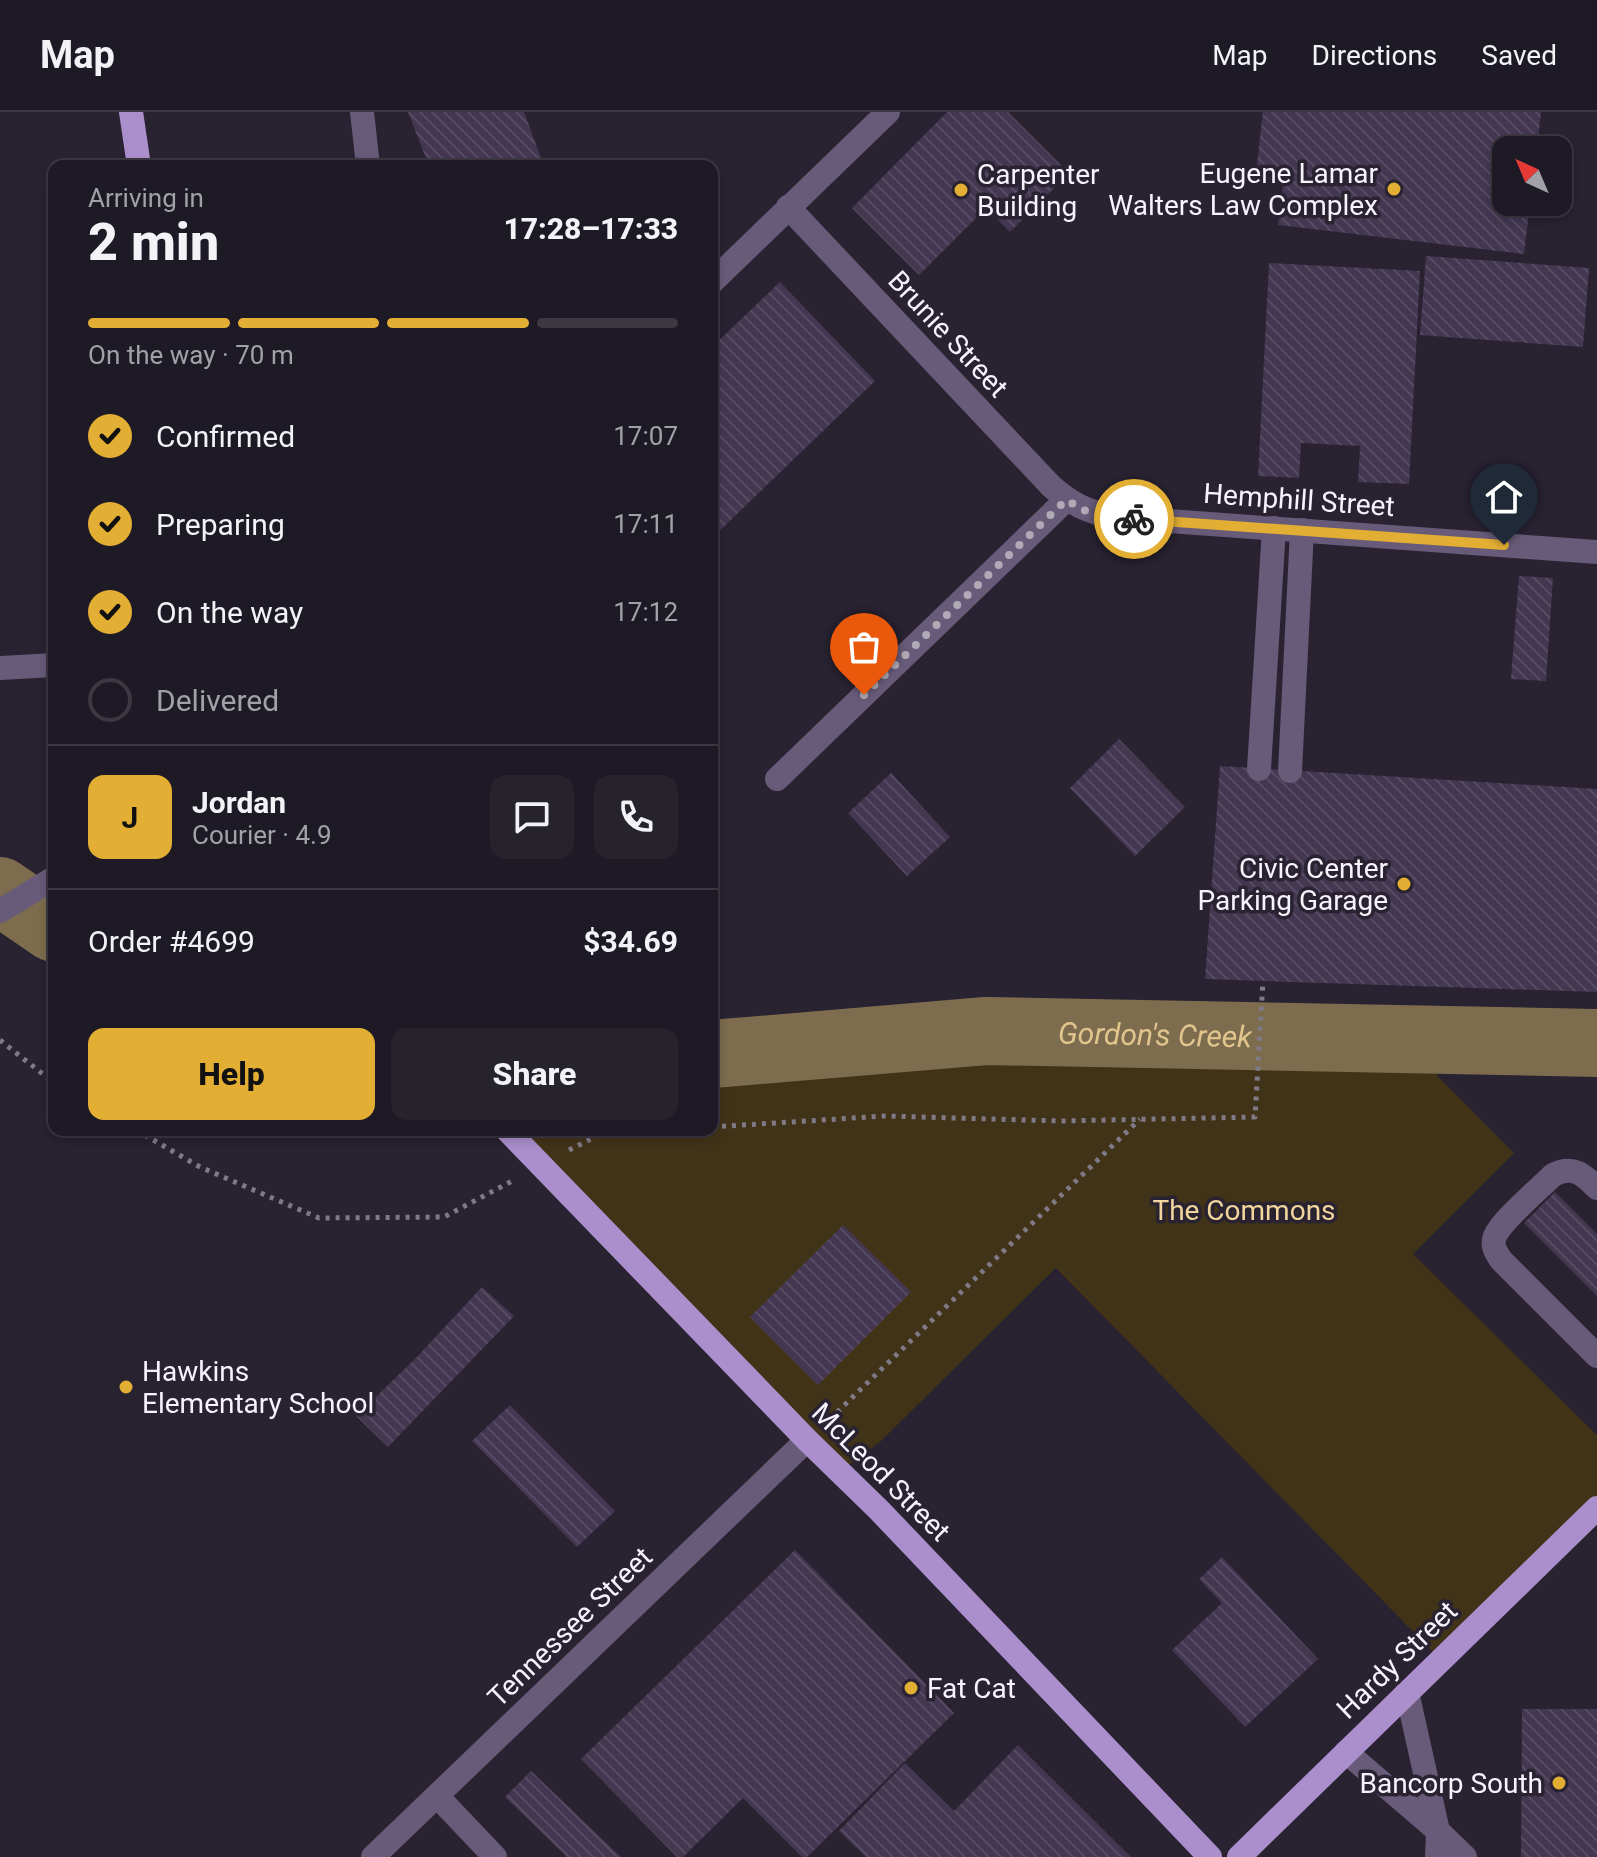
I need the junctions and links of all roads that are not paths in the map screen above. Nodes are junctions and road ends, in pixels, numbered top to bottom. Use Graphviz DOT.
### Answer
graph roads {
  1 [pos="131,112"];
  2 [pos="362,112"];
  3 [pos="888,112"];
  4 [pos="138,160"];
  5 [pos="367,160"];
  6 [pos="788,207"];
  7 [pos="718,276"];
  8 [pos="1066,500"];
  9 [pos="1274,528"];
  10 [pos="1302,530"];
  11 [pos="1597,552"];
  12 [pos="48,665"];
  13 [pos="0,668"];
  14 [pos="1259,769"];
  15 [pos="1290,771"];
  16 [pos="777,779"];
  17 [pos="48,882"];
  18 [pos="0,911"];
  19 [pos="513,1136"];
  20 [pos="1597,1188"];
  21 [pos="1597,1356"];
  22 [pos="807,1440"];
  23 [pos="1597,1508"];
  24 [pos="1407,1692"];
  25 [pos="1346,1752"];
  26 [pos="437,1796"];
  27 [pos="1438,1831"];
  28 [pos="373,1857"];
  29 [pos="495,1857"];
  30 [pos="1210,1857"];
  31 [pos="1239,1857"];
  32 [pos="1437,1857"];
  33 [pos="1448,1857"];
  34 [pos="1465,1857"];
  1 -- 4 [label="main road"];
  2 -- 5 [label="street"];
  3 -- 6 [label="street"];
  6 -- 7 [label="street"];
  6 -- 8 [label="street, Brunie Street"];
  8 -- 9 [label="street, Hemphill Street"];
  8 -- 16 [label="street"];
  9 -- 10 [label="street, Hemphill Street"];
  9 -- 14 [label="street"];
  10 -- 11 [label="street, Hemphill Street"];
  10 -- 15 [label="street"];
  12 -- 13 [label="street"];
  17 -- 18 [label="street"];
  19 -- 22 [label="main road, McLeod Street"];
  20 -- 21 [label="street"];
  22 -- 26 [label="street, Tennessee Street"];
  22 -- 30 [label="main road, McLeod Street"];
  23 -- 24 [label="main road, Hardy Street"];
  24 -- 25 [label="main road, Hardy Street"];
  24 -- 27 [label="street"];
  25 -- 27 [label="street"];
  25 -- 31 [label="main road, Hardy Street"];
  26 -- 28 [label="street, Tennessee Street"];
  26 -- 29 [label="street"];
  27 -- 32 [label="street"];
  27 -- 33 [label="street"];
  27 -- 34 [label="street"];
}
